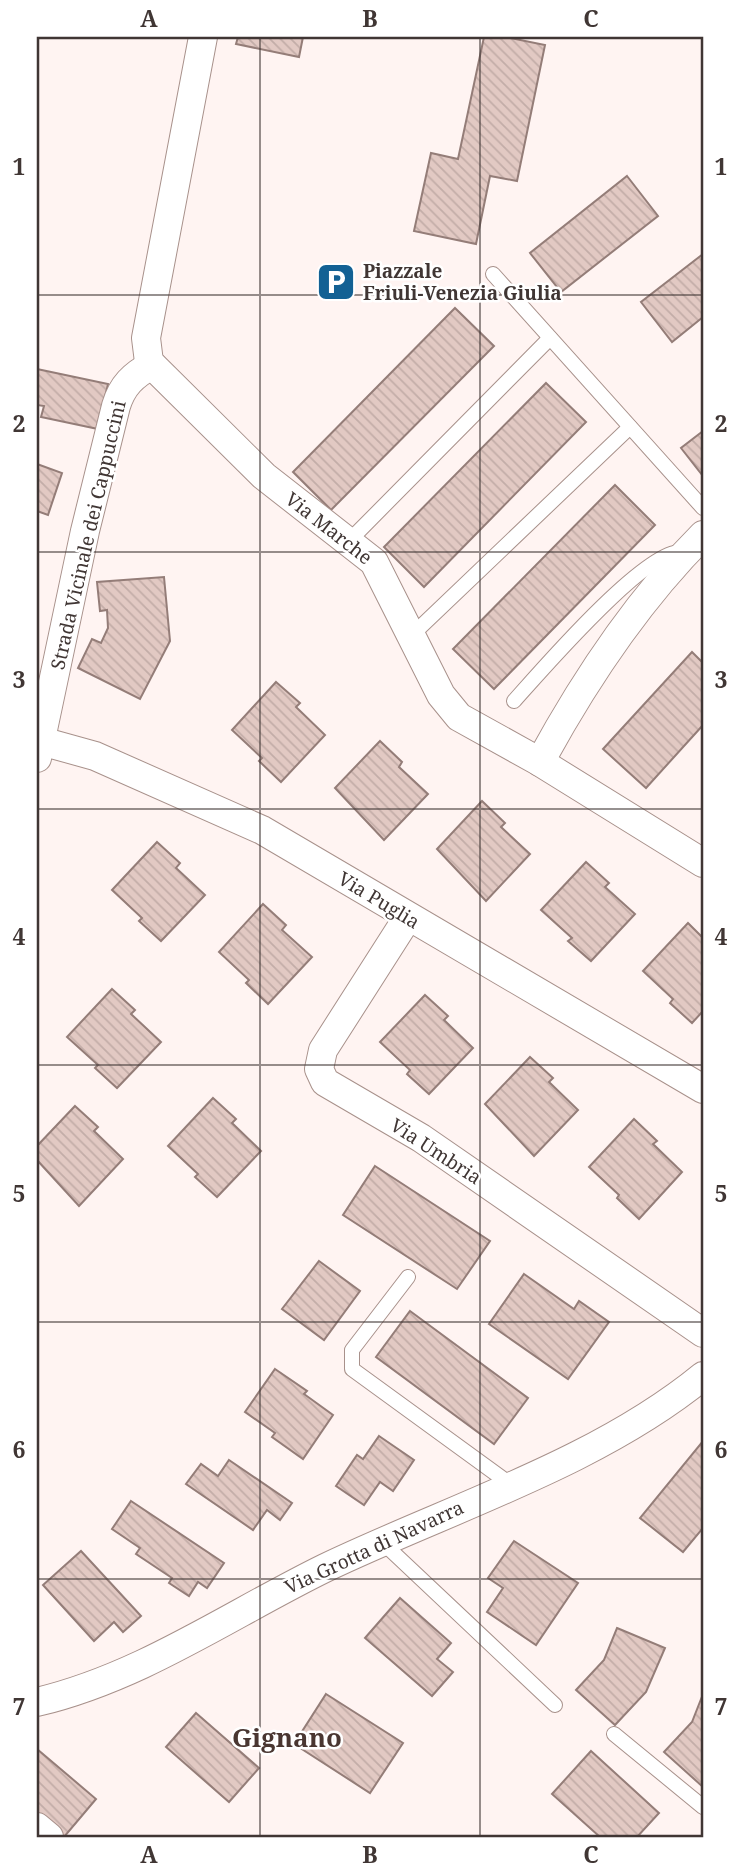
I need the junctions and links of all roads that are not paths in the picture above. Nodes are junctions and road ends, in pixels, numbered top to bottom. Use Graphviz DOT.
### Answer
graph roads {
  1 [pos="203,37"];
  2 [pos="493,274"];
  3 [pos="550,338"];
  4 [pos="152,365"];
  5 [pos="630,427"];
  6 [pos="703,508"];
  7 [pos="349,541"];
  8 [pos="694,545"];
  9 [pos="412,635"];
  10 [pos="514,701"];
  11 [pos="39,750"];
  12 [pos="540,762"];
  13 [pos="703,863"];
  14 [pos="408,917"];
  15 [pos="703,1089"];
  16 [pos="408,1277"];
  17 [pos="703,1333"];
  18 [pos="699,1387"];
  19 [pos="510,1485"];
  20 [pos="382,1542"];
  21 [pos="37,1702"];
  22 [pos="555,1705"];
  23 [pos="614,1734"];
  24 [pos="703,1807"];
  25 [pos="37,1827"];
  26 [pos="49,1837"];
  1 -- 4 [label="street"];
  2 -- 3 [label="lane"];
  3 -- 5 [label="lane"];
  3 -- 7 [label="lane"];
  4 -- 7 [label="street, Via Marche"];
  4 -- 11 [label="street, Strada Vicinale dei Cappuccini"];
  5 -- 6 [label="lane"];
  5 -- 9 [label="lane"];
  7 -- 9 [label="street, Via Marche"];
  8 -- 10 [label="lane"];
  8 -- 12 [label="street"];
  9 -- 12 [label="street, Via Marche"];
  11 -- 14 [label="street, Via Puglia"];
  12 -- 13 [label="street, Via Marche"];
  14 -- 15 [label="street, Via Puglia"];
  14 -- 17 [label="street, Via Umbria"];
  16 -- 19 [label="lane"];
  18 -- 19 [label="street, Via Grotta di Navarra"];
  19 -- 20 [label="street, Via Grotta di Navarra"];
  20 -- 21 [label="street, Via Grotta di Navarra"];
  20 -- 22 [label="lane"];
  23 -- 24 [label="lane"];
  25 -- 26 [label="street"];
}
